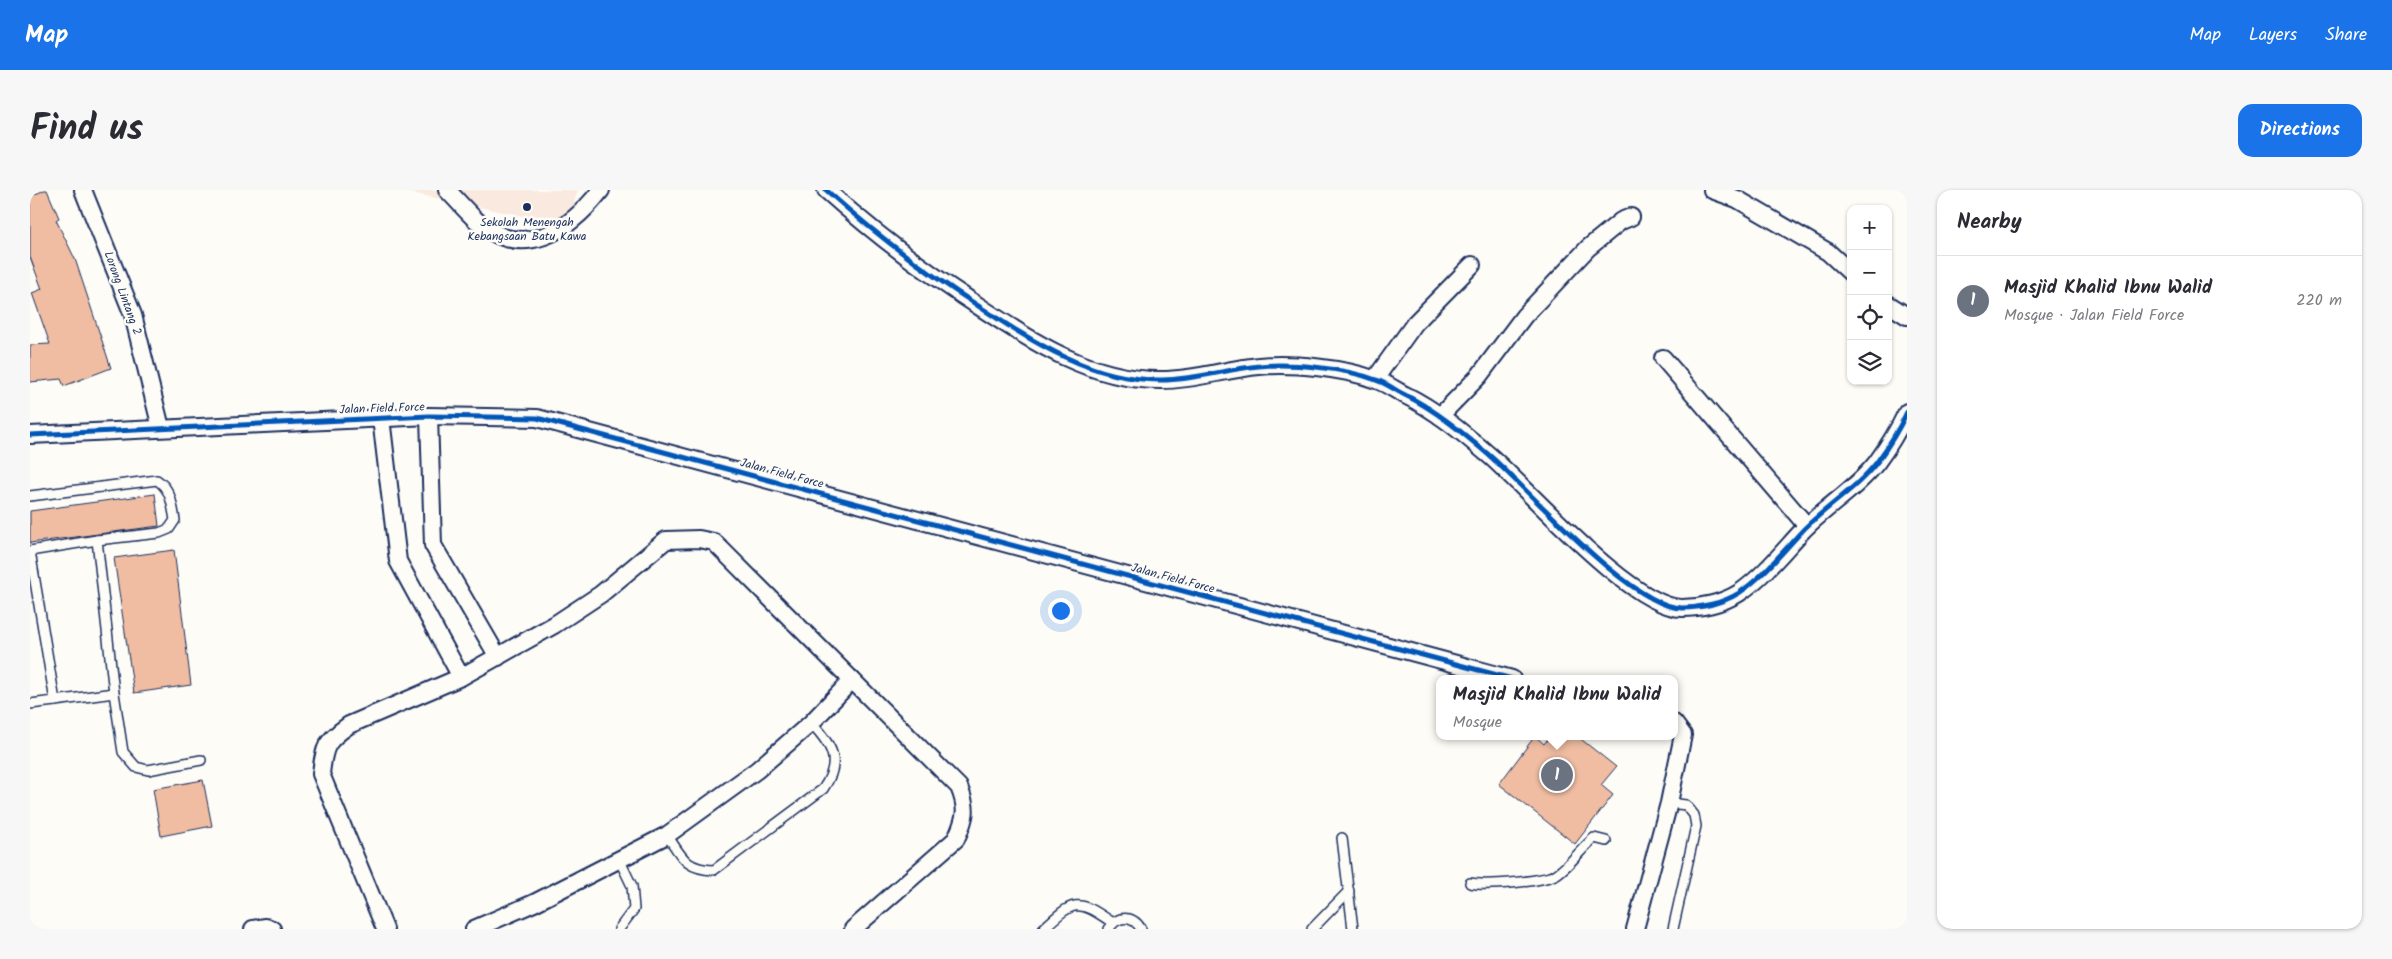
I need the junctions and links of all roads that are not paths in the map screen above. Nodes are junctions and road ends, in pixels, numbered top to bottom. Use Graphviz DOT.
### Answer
graph roads {
  1 [pos="83,190"];
  2 [pos="447,190"];
  3 [pos="601,190"];
  4 [pos="826,190"];
  5 [pos="1712,190"];
  6 [pos="1740,195"];
  7 [pos="1631,216"];
  8 [pos="1472,265"];
  9 [pos="1847,269"];
  10 [pos="1892,307"];
  11 [pos="1907,316"];
  12 [pos="1663,358"];
  13 [pos="1375,379"];
  14 [pos="1907,412"];
  15 [pos="429,416"];
  16 [pos="1440,416"];
  17 [pos="381,418"];
  18 [pos="161,428"];
  19 [pos="30,435"];
  20 [pos="30,496"];
  21 [pos="1808,526"];
  22 [pos="97,540"];
  23 [pos="30,551"];
  24 [pos="498,657"];
  25 [pos="1497,675"];
  26 [pos="461,678"];
  27 [pos="852,680"];
  28 [pos="114,693"];
  29 [pos="55,701"];
  30 [pos="30,704"];
  31 [pos="811,724"];
  32 [pos="1678,728"];
  33 [pos="201,760"];
  34 [pos="1669,803"];
  35 [pos="667,835"];
  36 [pos="1342,838"];
  37 [pos="1606,841"];
  38 [pos="620,861"];
  39 [pos="1470,883"];
  40 [pos="1350,891"];
  41 [pos="1111,926"];
  42 [pos="252,929"];
  43 [pos="272,929"];
  44 [pos="385,929"];
  45 [pos="474,929"];
  46 [pos="619,929"];
  47 [pos="853,929"];
  48 [pos="1042,929"];
  49 [pos="1141,929"];
  50 [pos="1312,929"];
  51 [pos="1353,929"];
  52 [pos="1635,929"];
  53 [pos="1673,929"];
  1 -- 18 [label="street, Lorong Lintang 2"];
  2 -- 3 [label="street"];
  4 -- 13 [label="street"];
  5 -- 6 [label="street"];
  6 -- 9 [label="street"];
  7 -- 16 [label="street"];
  8 -- 13 [label="street"];
  10 -- 11 [label="street"];
  12 -- 21 [label="street"];
  13 -- 16 [label="street"];
  14 -- 21 [label="street"];
  15 -- 17 [label="street, Jalan Field Force"];
  15 -- 24 [label="street"];
  15 -- 25 [label="street, Jalan Field Force"];
  16 -- 21 [label="street"];
  17 -- 18 [label="street, Jalan Field Force"];
  17 -- 26 [label="street"];
  18 -- 19 [label="street, Jalan Field Force"];
  20 -- 22 [label="lane"];
  22 -- 23 [label="lane"];
  22 -- 28 [label="lane"];
  23 -- 29 [label="lane"];
  24 -- 26 [label="street"];
  24 -- 27 [label="street"];
  26 -- 44 [label="street"];
  27 -- 31 [label="street"];
  27 -- 47 [label="street"];
  28 -- 29 [label="lane"];
  28 -- 33 [label="lane"];
  29 -- 30 [label="lane"];
  31 -- 35 [label="street"];
  31 -- 35 [label="lane"];
  32 -- 34 [label="street"];
  34 -- 52 [label="street"];
  34 -- 53 [label="lane"];
  35 -- 38 [label="street"];
  36 -- 40 [label="lane"];
  37 -- 39 [label="lane"];
  38 -- 45 [label="street"];
  38 -- 46 [label="lane"];
  40 -- 50 [label="lane"];
  40 -- 51 [label="lane"];
  41 -- 48 [label="lane"];
  41 -- 49 [label="lane"];
  42 -- 43 [label="street"];
}
